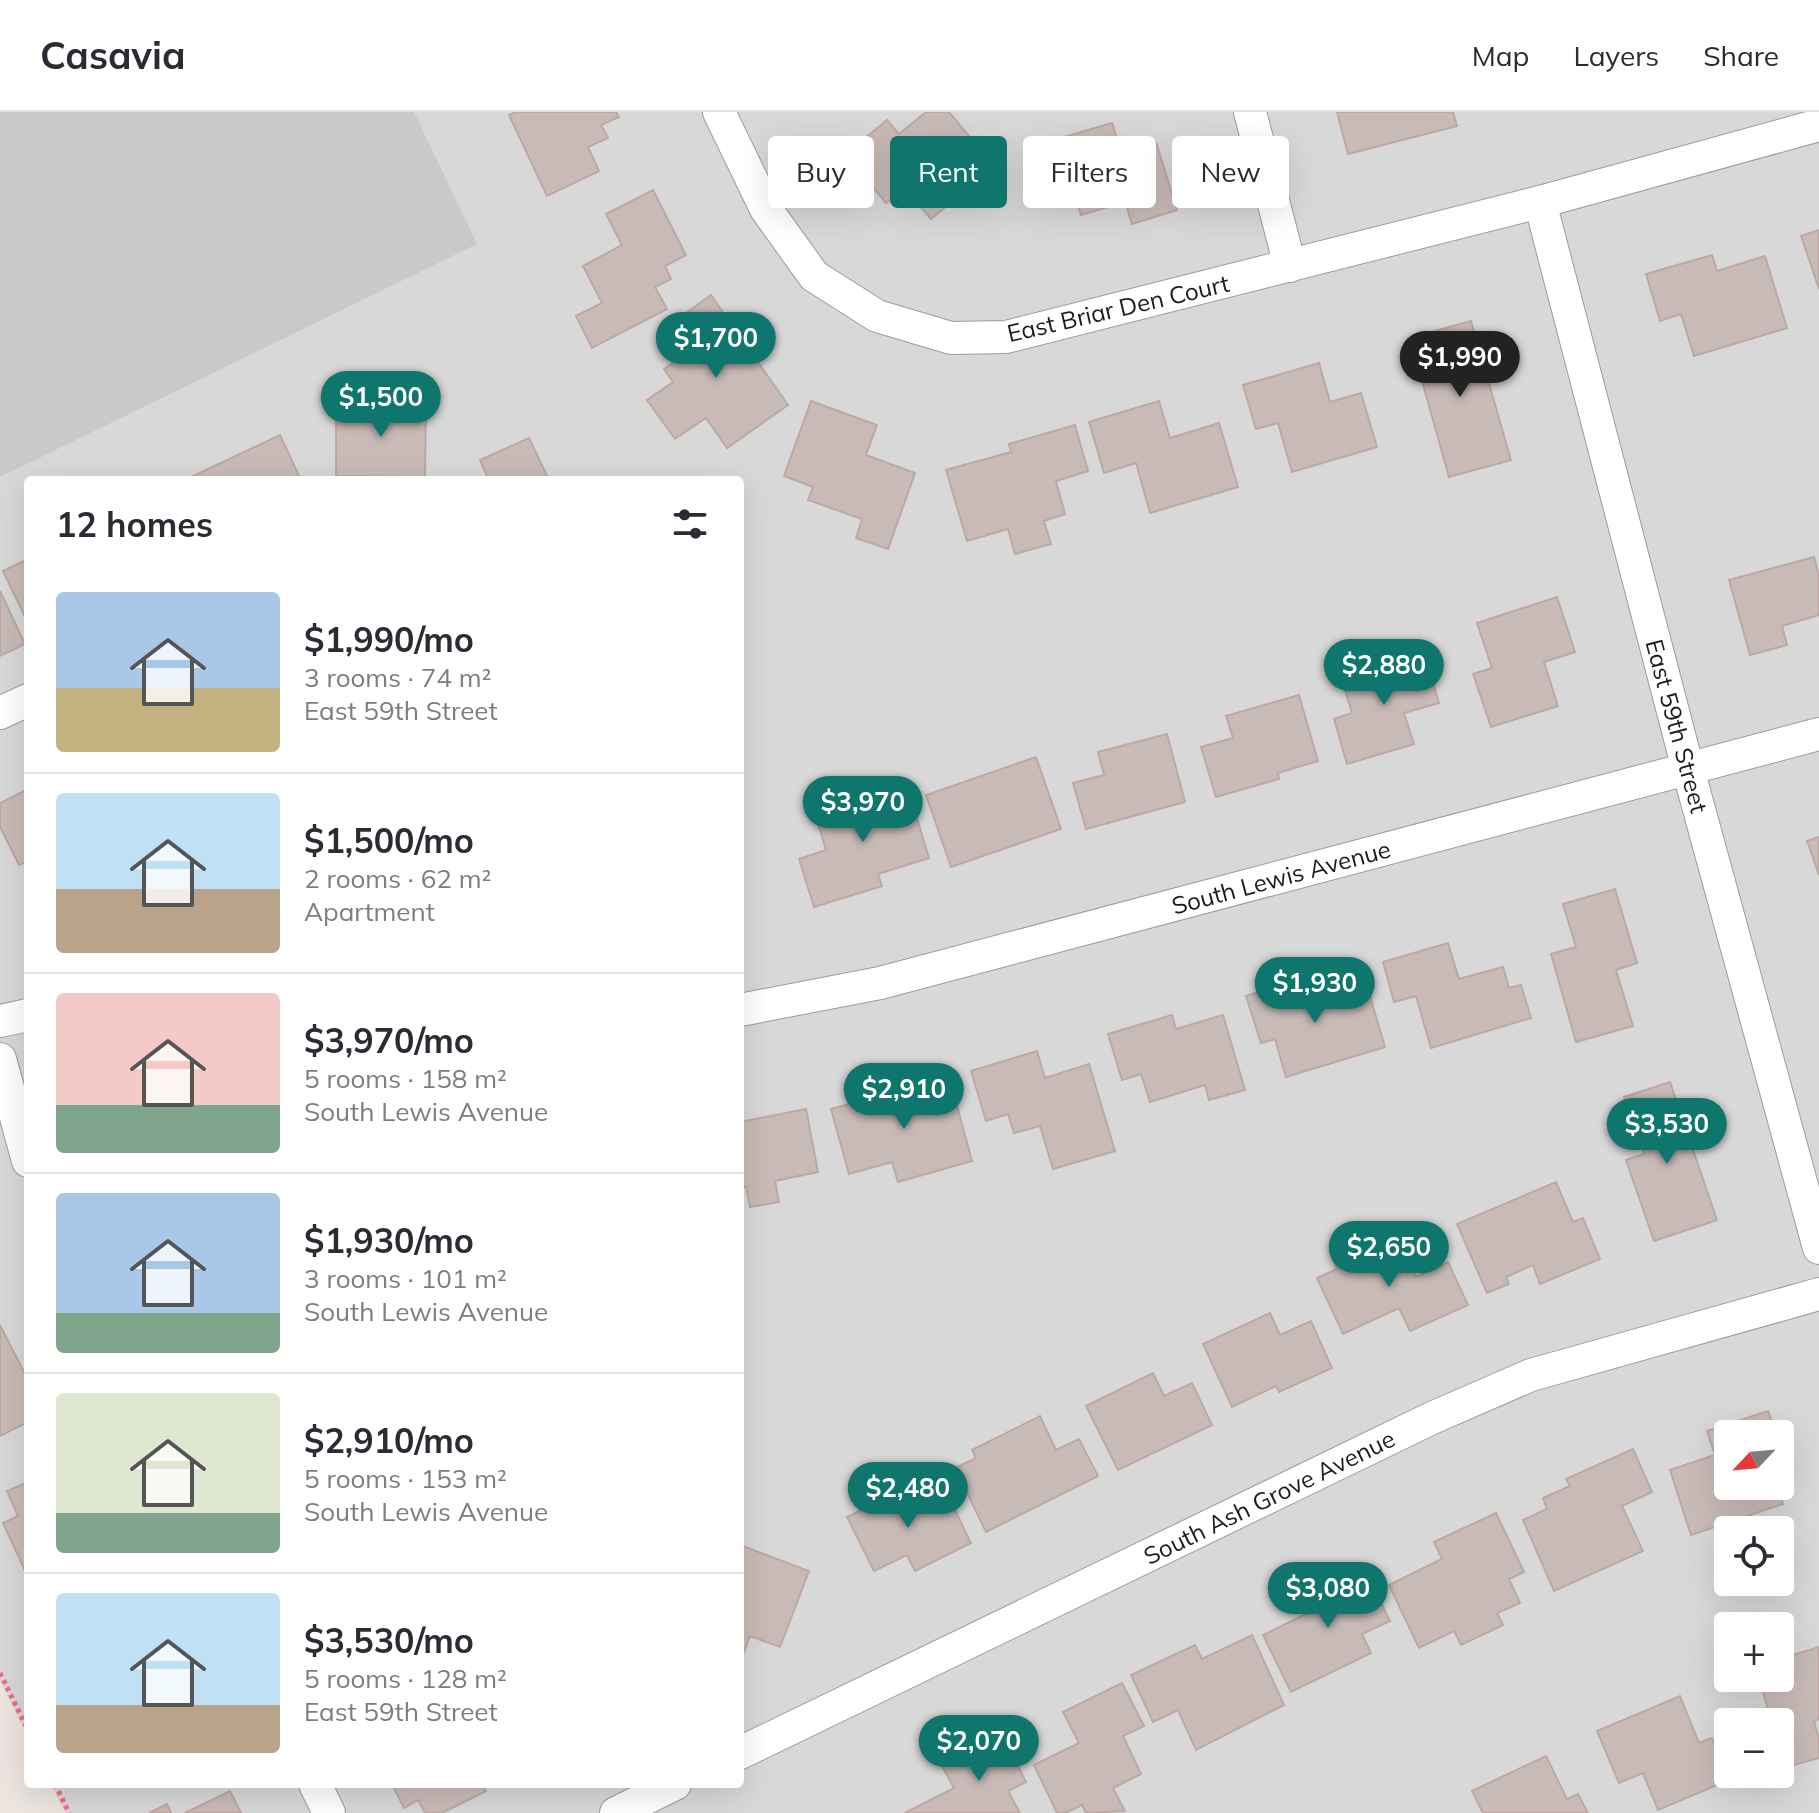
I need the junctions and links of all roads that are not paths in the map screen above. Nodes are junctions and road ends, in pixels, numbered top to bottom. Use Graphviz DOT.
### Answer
graph roads {
  1 [pos="719,112"];
  2 [pos="1250,112"];
  3 [pos="1819,125"];
  4 [pos="1540,202"];
  5 [pos="1290,266"];
  6 [pos="24,702"];
  7 [pos="0,713"];
  8 [pos="1819,734"];
  9 [pos="1688,769"];
  10 [pos="744,1009"];
  11 [pos="24,1016"];
  12 [pos="0,1021"];
  13 [pos="0,1059"];
  14 [pos="24,1146"];
  15 [pos="1819,1248"];
  16 [pos="1819,1294"];
  17 [pos="744,1751"];
  18 [pos="317,1788"];
  19 [pos="662,1788"];
  20 [pos="329,1813"];
  21 [pos="616,1813"];
  1 -- 5 [label="street, East Briar Den Court"];
  2 -- 5 [label="street"];
  3 -- 4 [label="street, East Briar Den Court"];
  4 -- 5 [label="street, East Briar Den Court"];
  4 -- 9 [label="street, East 59th Street"];
  6 -- 7 [label="street"];
  8 -- 9 [label="street, South Lewis Avenue"];
  9 -- 10 [label="street, South Lewis Avenue"];
  9 -- 15 [label="street, East 59th Street"];
  11 -- 12 [label="street"];
  13 -- 14 [label="street"];
  16 -- 17 [label="street, South Ash Grove Avenue"];
  18 -- 20 [label="street"];
  19 -- 21 [label="street"];
}
